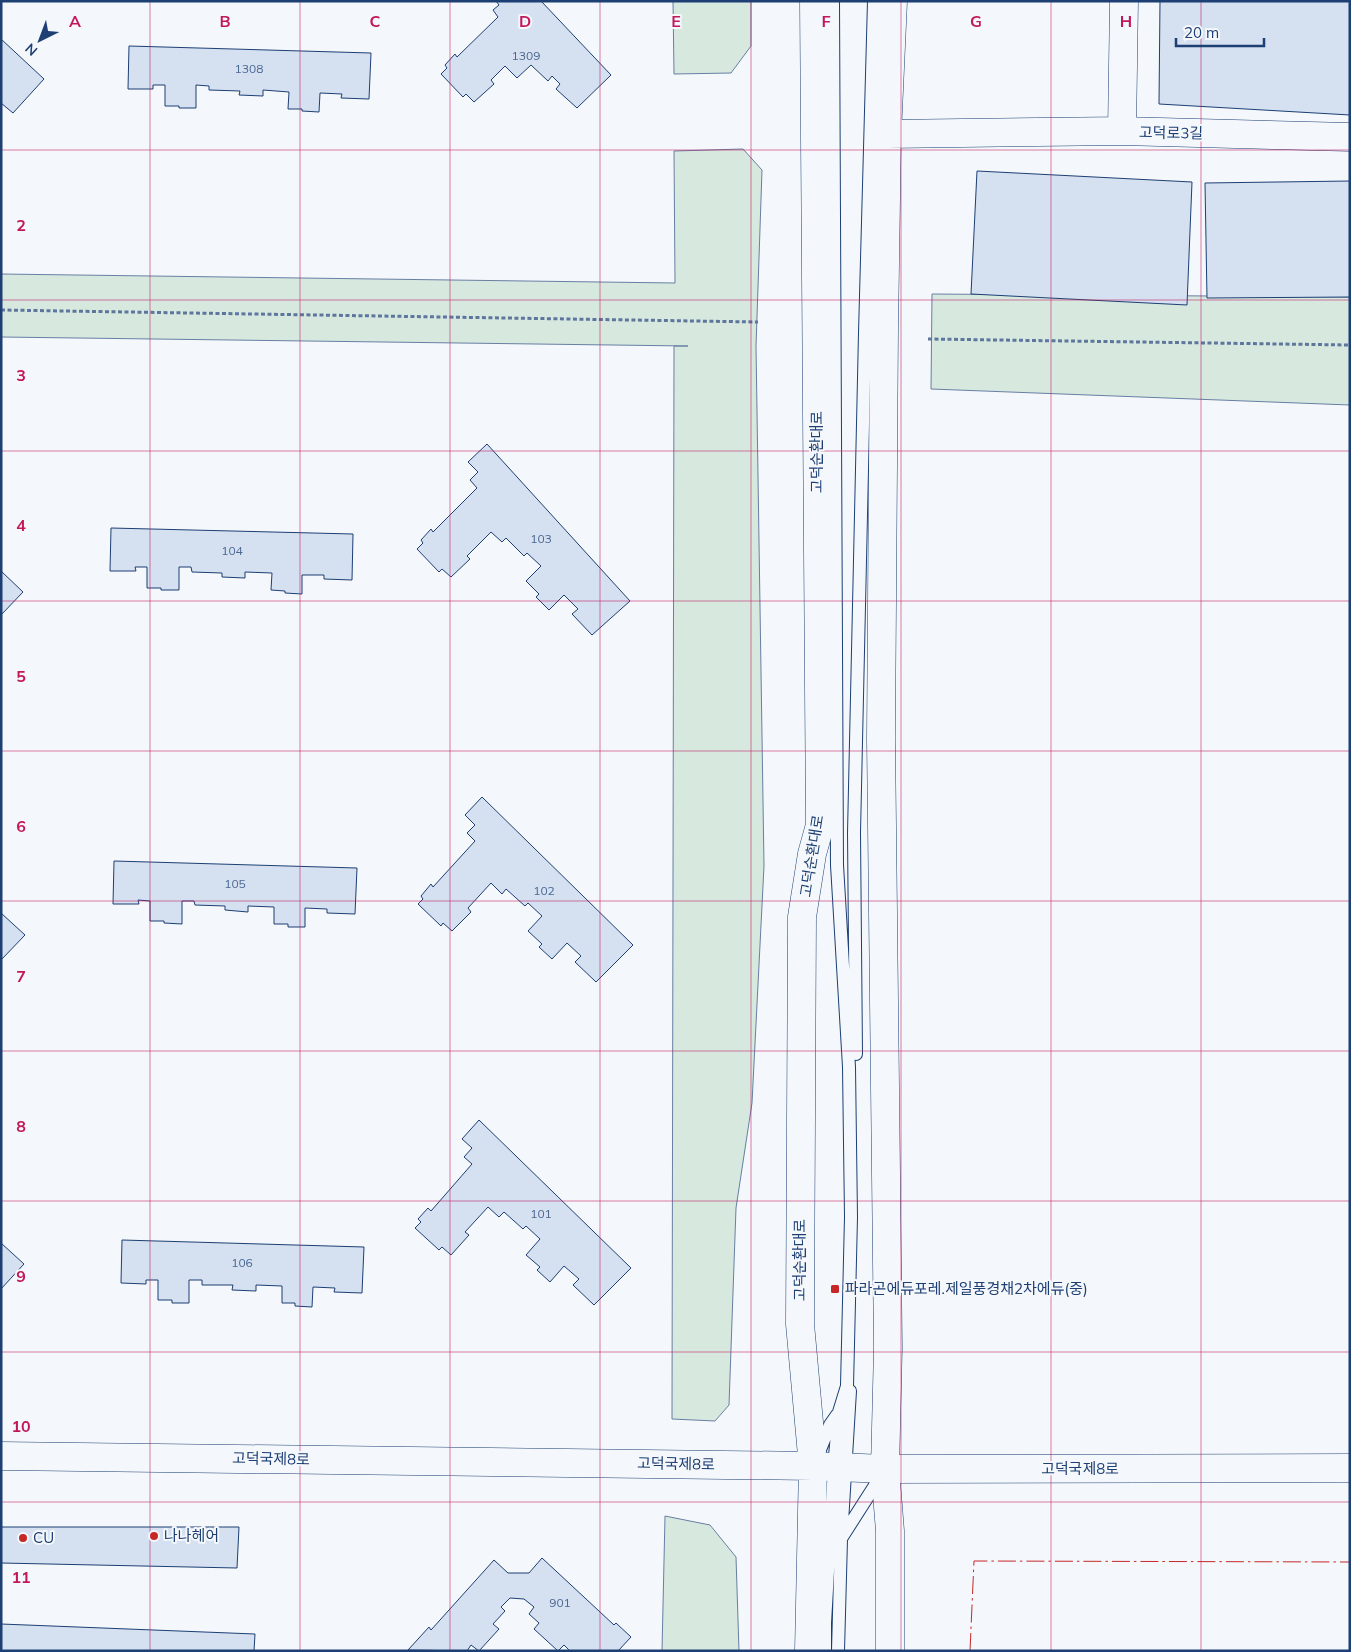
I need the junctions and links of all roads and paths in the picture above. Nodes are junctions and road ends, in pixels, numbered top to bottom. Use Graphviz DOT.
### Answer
graph roads {
  1 [pos="814,1"];
  2 [pos="833,1"];
  3 [pos="874,1"];
  4 [pos="893,1"];
  5 [pos="1124,1"];
  6 [pos="1122,131"];
  7 [pos="887,134"];
  8 [pos="1350,137"];
  9 [pos="1,310"];
  10 [pos="758,322"];
  11 [pos="928,339"];
  12 [pos="1350,346"];
  13 [pos="820,825"];
  14 [pos="837,865"];
  15 [pos="839,1412"];
  16 [pos="1,1456"];
  17 [pos="831,1467"];
  18 [pos="1350,1468"];
  19 [pos="886,1469"];
  20 [pos="840,1539"];
  21 [pos="809,1651"];
  22 [pos="825,1651"];
  23 [pos="838,1651"];
  24 [pos="890,1651"];
  1 -- 13 [label="street, 고덕순환대로"];
  2 -- 14 [label="lane"];
  3 -- 17 [label="lane"];
  4 -- 7 [label="street"];
  5 -- 6 [label="street, 고덕로3길"];
  6 -- 7 [label="street"];
  6 -- 8 [label="street, 고덕로3길"];
  7 -- 19 [label="street"];
  9 -- 10 [label="path"];
  11 -- 12 [label="path"];
  13 -- 14 [label="lane"];
  13 -- 17 [label="street, 고덕순환대로"];
  14 -- 15 [label="lane"];
  15 -- 17 [label="lane"];
  15 -- 17 [label="lane"];
  16 -- 17 [label="street, 고덕국제8로"];
  17 -- 19 [label="street, 고덕국제8로"];
  17 -- 20 [label="lane"];
  17 -- 21 [label="street, 고덕순환대로"];
  17 -- 22 [label="lane"];
  18 -- 19 [label="street, 고덕국제8로"];
  19 -- 20 [label="lane"];
  19 -- 24 [label="street"];
  20 -- 23 [label="lane"];
}
